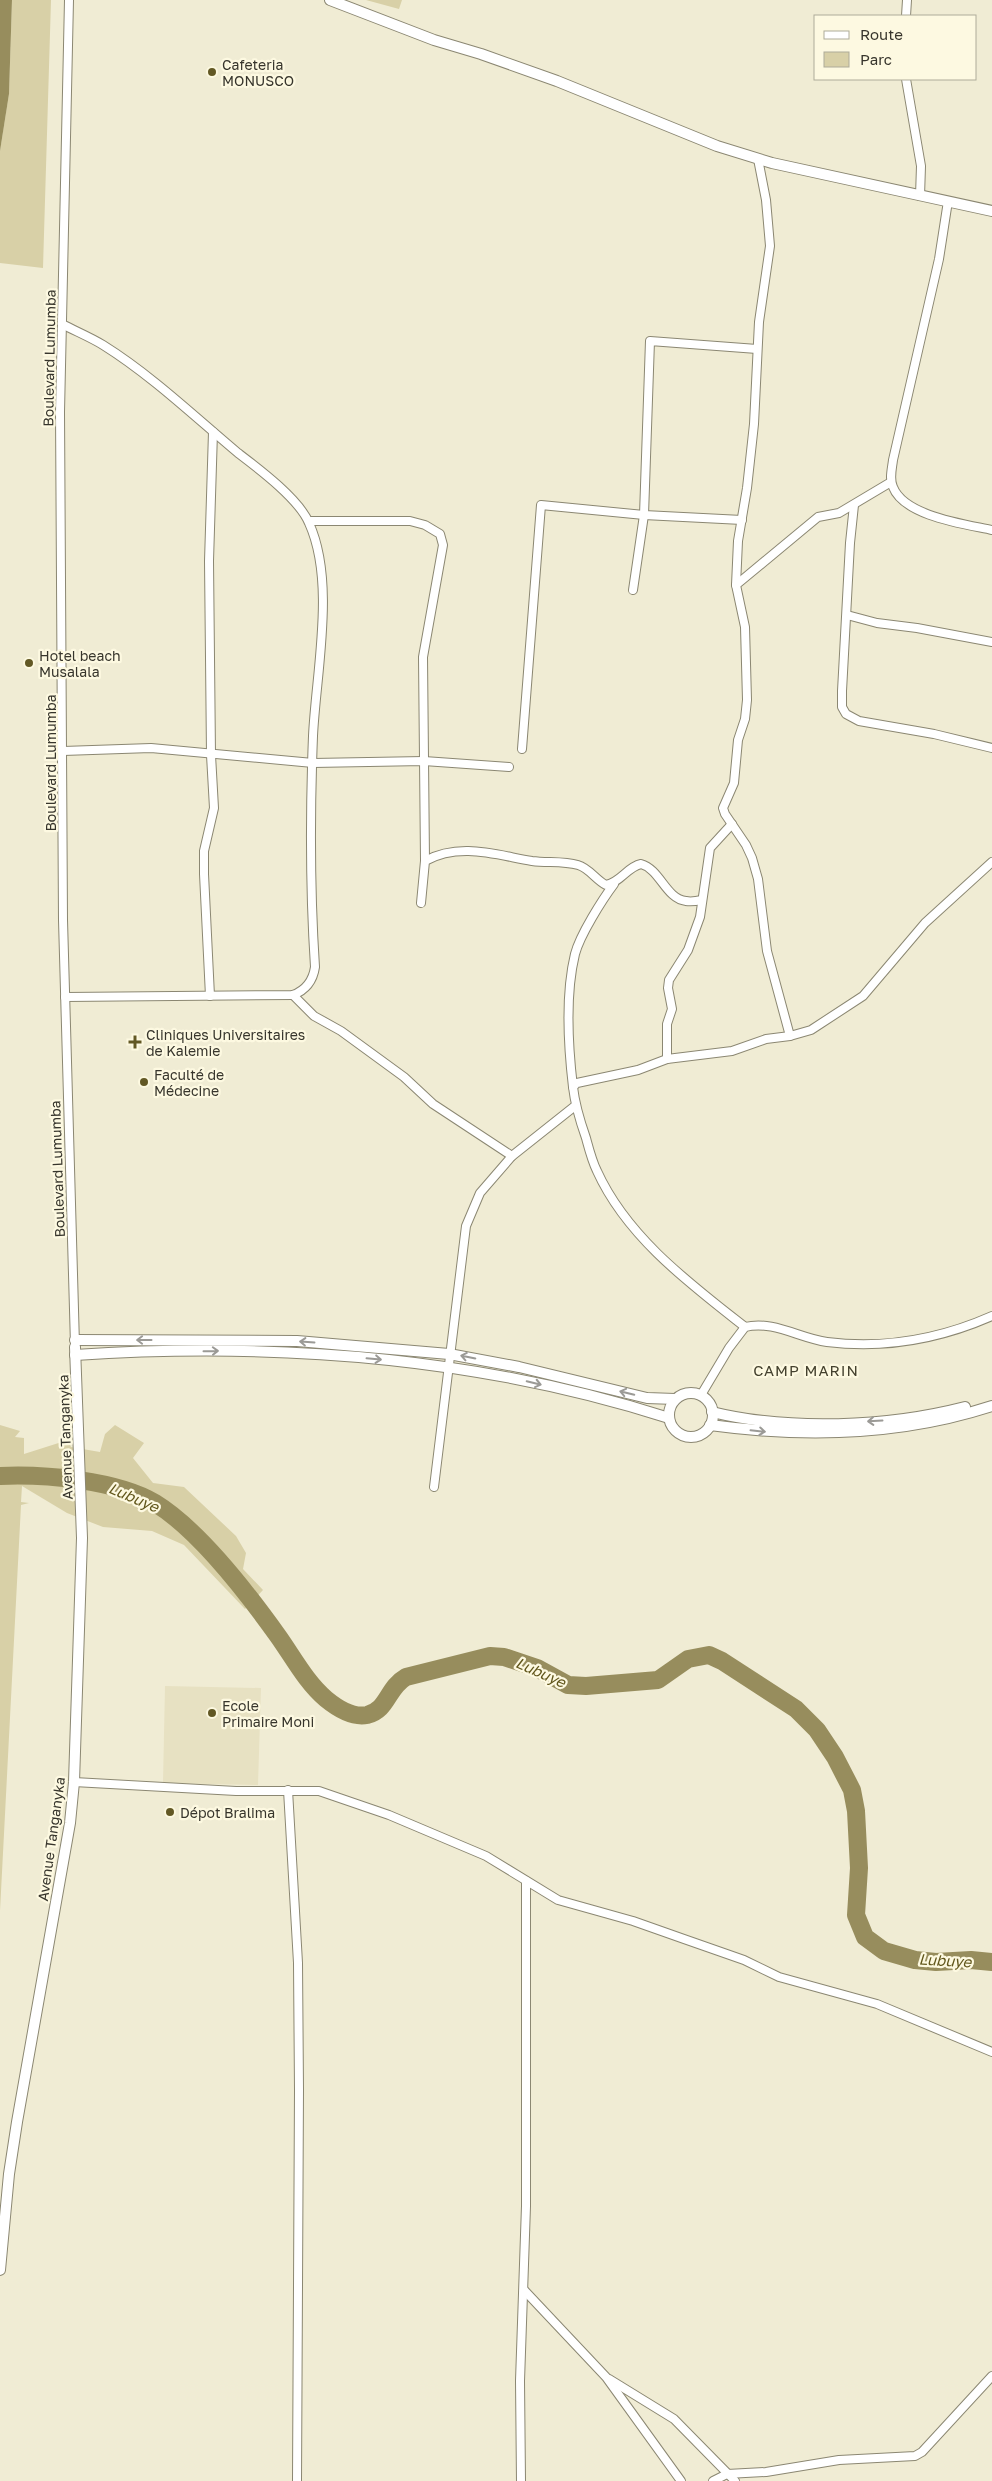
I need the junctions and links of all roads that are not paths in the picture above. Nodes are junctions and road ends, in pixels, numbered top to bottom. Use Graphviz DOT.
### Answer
graph roads {
  1 [pos="69,0"];
  2 [pos="330,0"];
  3 [pos="907,0"];
  4 [pos="906,15"];
  5 [pos="906,80"];
  6 [pos="758,159"];
  7 [pos="920,196"];
  8 [pos="948,201"];
  9 [pos="992,211"];
  10 [pos="62,324"];
  11 [pos="757,349"];
  12 [pos="213,432"];
  13 [pos="891,482"];
  14 [pos="854,505"];
  15 [pos="644,515"];
  16 [pos="309,520"];
  17 [pos="742,520"];
  18 [pos="992,530"];
  19 [pos="736,585"];
  20 [pos="633,590"];
  21 [pos="847,615"];
  22 [pos="992,642"];
  23 [pos="992,748"];
  24 [pos="522,749"];
  25 [pos="63,751"];
  26 [pos="211,755"];
  27 [pos="424,761"];
  28 [pos="313,763"];
  29 [pos="509,768"];
  30 [pos="732,824"];
  31 [pos="426,861"];
  32 [pos="992,862"];
  33 [pos="614,884"];
  34 [pos="702,900"];
  35 [pos="421,903"];
  36 [pos="293,995"];
  37 [pos="210,996"];
  38 [pos="65,997"];
  39 [pos="790,1036"];
  40 [pos="667,1060"];
  41 [pos="574,1087"];
  42 [pos="575,1106"];
  43 [pos="512,1156"];
  44 [pos="992,1316"];
  45 [pos="745,1326"];
  46 [pos="75,1347"];
  47 [pos="450,1354"];
  48 [pos="448,1369"];
  49 [pos="701,1396"];
  50 [pos="675,1400"];
  51 [pos="992,1400"];
  52 [pos="992,1406"];
  53 [pos="712,1412"];
  54 [pos="669,1418"];
  55 [pos="710,1425"];
  56 [pos="434,1487"];
  57 [pos="74,1782"];
  58 [pos="288,1790"];
  59 [pos="526,1881"];
  60 [pos="992,2052"];
  61 [pos="0,2270"];
  62 [pos="524,2290"];
  63 [pos="992,2376"];
  64 [pos="606,2377"];
  65 [pos="727,2474"];
  66 [pos="298,2481"];
  67 [pos="521,2481"];
  68 [pos="681,2481"];
  69 [pos="713,2481"];
  70 [pos="735,2481"];
  1 -- 10 [label="street, Boulevard Lumumba"];
  2 -- 6 [label="street"];
  3 -- 4 [label="street"];
  5 -- 7 [label="street"];
  6 -- 7 [label="street"];
  6 -- 11 [label="street"];
  7 -- 8 [label="street"];
  8 -- 9 [label="street"];
  8 -- 13 [label="street"];
  10 -- 12 [label="street"];
  10 -- 25 [label="street, Boulevard Lumumba"];
  11 -- 15 [label="street"];
  11 -- 17 [label="street"];
  12 -- 16 [label="street"];
  12 -- 26 [label="street"];
  13 -- 14 [label="street"];
  13 -- 18 [label="street"];
  14 -- 19 [label="street"];
  14 -- 21 [label="street"];
  15 -- 17 [label="street"];
  15 -- 20 [label="street"];
  15 -- 24 [label="street"];
  16 -- 27 [label="street"];
  16 -- 28 [label="street"];
  17 -- 19 [label="street"];
  19 -- 30 [label="street"];
  21 -- 22 [label="street"];
  21 -- 23 [label="street"];
  25 -- 26 [label="street"];
  25 -- 38 [label="street, Boulevard Lumumba"];
  26 -- 28 [label="street"];
  26 -- 37 [label="street"];
  27 -- 28 [label="street"];
  27 -- 29 [label="street"];
  27 -- 31 [label="street"];
  28 -- 36 [label="street"];
  30 -- 34 [label="street"];
  30 -- 39 [label="street"];
  31 -- 33 [label="street"];
  31 -- 35 [label="street"];
  32 -- 39 [label="street"];
  33 -- 34 [label="street"];
  33 -- 41 [label="street"];
  34 -- 40 [label="street"];
  36 -- 37 [label="street"];
  36 -- 43 [label="street"];
  37 -- 38 [label="street"];
  38 -- 46 [label="street, Boulevard Lumumba"];
  39 -- 40 [label="street"];
  40 -- 41 [label="street"];
  41 -- 42 [label="street"];
  42 -- 43 [label="street"];
  42 -- 45 [label="street"];
  43 -- 47 [label="street"];
  44 -- 45 [label="street"];
  45 -- 49 [label="street"];
  47 -- 46 [label="street, one-way"];
  46 -- 48 [label="street, one-way"];
  46 -- 57 [label="street, Avenue Tanganyka"];
  47 -- 48 [label="street"];
  50 -- 47 [label="street, one-way"];
  48 -- 54 [label="street, one-way"];
  48 -- 56 [label="street"];
  49 -- 50 [label="street"];
  49 -- 53 [label="street"];
  50 -- 54 [label="street"];
  51 -- 53 [label="street, one-way"];
  55 -- 52 [label="street, one-way"];
  53 -- 55 [label="street"];
  54 -- 55 [label="street"];
  57 -- 58 [label="street"];
  57 -- 61 [label="street, Avenue Tanganyka"];
  58 -- 59 [label="street"];
  58 -- 66 [label="street"];
  59 -- 60 [label="street"];
  59 -- 62 [label="street"];
  62 -- 64 [label="street"];
  62 -- 67 [label="street"];
  63 -- 65 [label="street"];
  64 -- 65 [label="street"];
  64 -- 68 [label="street"];
  65 -- 69 [label="street"];
  65 -- 70 [label="street"];
}
